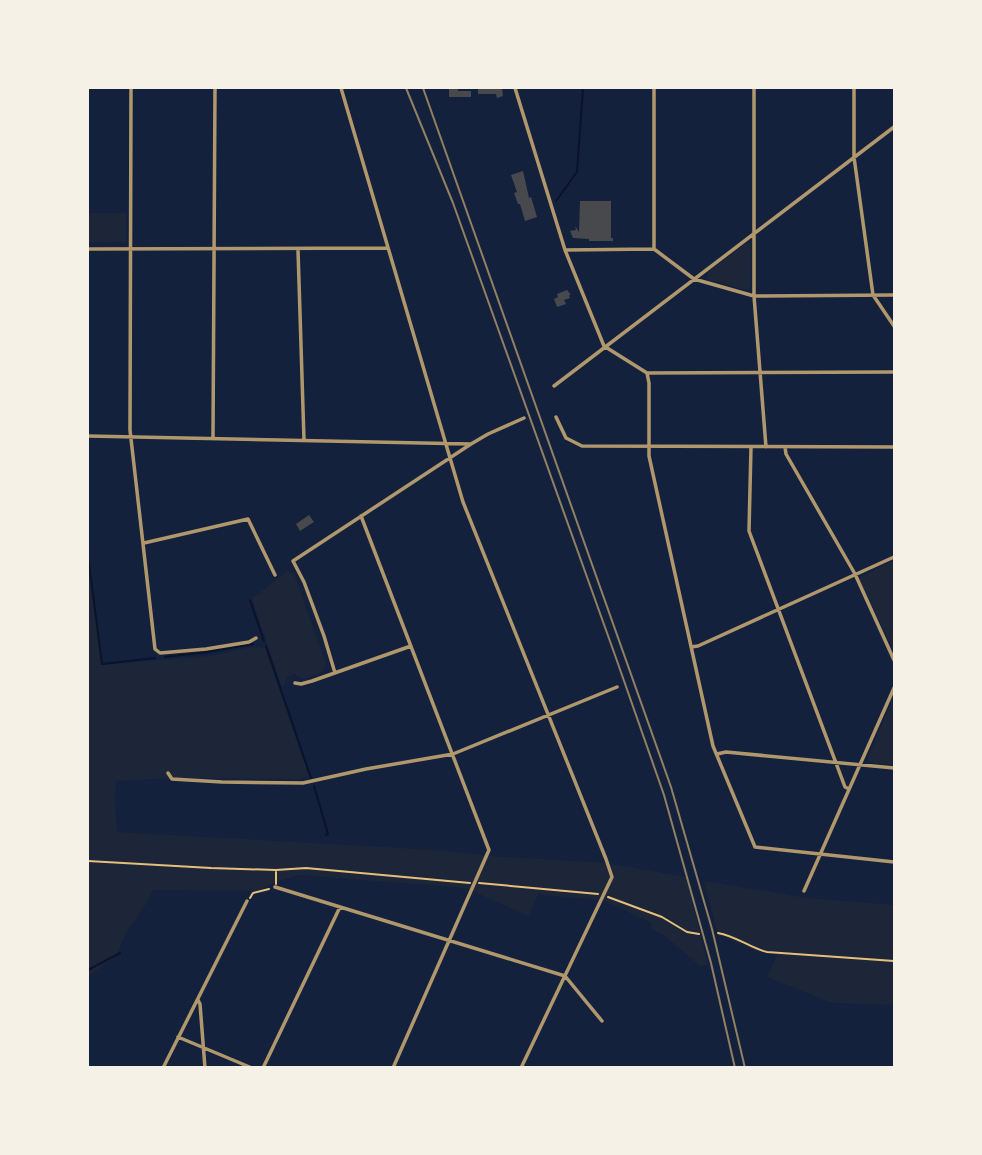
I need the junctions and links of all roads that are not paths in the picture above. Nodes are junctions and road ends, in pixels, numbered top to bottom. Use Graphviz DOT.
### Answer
graph roads {
  1 [pos="131,88"];
  2 [pos="215,88"];
  3 [pos="341,88"];
  4 [pos="515,88"];
  5 [pos="654,88"];
  6 [pos="754,88"];
  7 [pos="854,88"];
  8 [pos="894,127"];
  9 [pos="854,157"];
  10 [pos="754,234"];
  11 [pos="388,248"];
  12 [pos="88,249"];
  13 [pos="130,249"];
  14 [pos="214,249"];
  15 [pos="298,249"];
  16 [pos="654,249"];
  17 [pos="565,250"];
  18 [pos="694,279"];
  19 [pos="873,295"];
  20 [pos="894,295"];
  21 [pos="754,296"];
  22 [pos="894,326"];
  23 [pos="604,346"];
  24 [pos="760,372"];
  25 [pos="894,372"];
  26 [pos="647,373"];
  27 [pos="554,386"];
  28 [pos="556,417"];
  29 [pos="524,418"];
  30 [pos="88,436"];
  31 [pos="131,437"];
  32 [pos="213,438"];
  33 [pos="304,440"];
  34 [pos="444,443"];
  35 [pos="471,444"];
  36 [pos="648,446"];
  37 [pos="751,447"];
  38 [pos="766,447"];
  39 [pos="785,447"];
  40 [pos="894,447"];
  41 [pos="450,459"];
  42 [pos="361,516"];
  43 [pos="144,544"];
  44 [pos="894,557"];
  45 [pos="855,574"];
  46 [pos="275,575"];
  47 [pos="779,609"];
  48 [pos="256,638"];
  49 [pos="411,646"];
  50 [pos="691,647"];
  51 [pos="894,660"];
  52 [pos="335,673"];
  53 [pos="295,683"];
  54 [pos="617,687"];
  55 [pos="894,688"];
  56 [pos="548,715"];
  57 [pos="453,754"];
  58 [pos="717,754"];
  59 [pos="836,762"];
  60 [pos="861,765"];
  61 [pos="894,768"];
  62 [pos="168,773"];
  63 [pos="849,789"];
  64 [pos="821,854"];
  65 [pos="894,862"];
  66 [pos="275,887"];
  67 [pos="804,891"];
  68 [pos="247,901"];
  69 [pos="340,907"];
  70 [pos="449,941"];
  71 [pos="565,976"];
  72 [pos="198,1000"];
  73 [pos="601,1021"];
  74 [pos="178,1037"];
  75 [pos="203,1048"];
  76 [pos="163,1068"];
  77 [pos="205,1068"];
  78 [pos="252,1068"];
  79 [pos="263,1068"];
  80 [pos="393,1068"];
  81 [pos="521,1068"];
  1 -- 13 [label="street"];
  2 -- 14 [label="street"];
  3 -- 11 [label="street"];
  4 -- 17 [label="street"];
  5 -- 16 [label="street"];
  6 -- 10 [label="street"];
  7 -- 9 [label="street"];
  8 -- 9 [label="street"];
  9 -- 10 [label="street"];
  9 -- 19 [label="street"];
  10 -- 18 [label="street"];
  10 -- 21 [label="street"];
  11 -- 15 [label="street"];
  11 -- 34 [label="street"];
  12 -- 13 [label="street"];
  13 -- 14 [label="street"];
  13 -- 31 [label="street"];
  14 -- 15 [label="street"];
  14 -- 32 [label="street"];
  15 -- 33 [label="street"];
  16 -- 17 [label="street"];
  16 -- 18 [label="street"];
  17 -- 23 [label="street"];
  18 -- 21 [label="street"];
  18 -- 23 [label="street"];
  19 -- 20 [label="street"];
  19 -- 21 [label="street"];
  19 -- 22 [label="street"];
  21 -- 24 [label="street"];
  23 -- 26 [label="street"];
  23 -- 27 [label="street"];
  24 -- 25 [label="street"];
  24 -- 26 [label="street"];
  24 -- 38 [label="street"];
  26 -- 36 [label="street"];
  28 -- 36 [label="street"];
  29 -- 35 [label="street"];
  30 -- 31 [label="street"];
  31 -- 32 [label="street"];
  31 -- 43 [label="street"];
  32 -- 33 [label="street"];
  33 -- 34 [label="street"];
  34 -- 35 [label="street"];
  34 -- 41 [label="street"];
  35 -- 41 [label="street"];
  36 -- 37 [label="street"];
  36 -- 50 [label="street"];
  37 -- 38 [label="street"];
  37 -- 47 [label="street"];
  38 -- 39 [label="street"];
  39 -- 40 [label="street"];
  39 -- 45 [label="street"];
  41 -- 42 [label="street"];
  41 -- 56 [label="street"];
  42 -- 49 [label="street"];
  42 -- 52 [label="street"];
  43 -- 46 [label="street"];
  43 -- 48 [label="street"];
  44 -- 45 [label="street"];
  45 -- 47 [label="street"];
  45 -- 51 [label="street"];
  47 -- 50 [label="street"];
  47 -- 59 [label="street"];
  49 -- 52 [label="street"];
  49 -- 57 [label="street"];
  50 -- 58 [label="street"];
  52 -- 53 [label="street"];
  54 -- 56 [label="street"];
  55 -- 60 [label="street"];
  56 -- 57 [label="street"];
  56 -- 71 [label="street"];
  57 -- 62 [label="street"];
  57 -- 70 [label="street"];
  58 -- 59 [label="street"];
  58 -- 64 [label="street"];
  59 -- 60 [label="street"];
  59 -- 63 [label="street"];
  60 -- 61 [label="street"];
  60 -- 63 [label="street"];
  63 -- 64 [label="street"];
  64 -- 65 [label="street"];
  64 -- 67 [label="street"];
  66 -- 69 [label="street"];
  68 -- 72 [label="street"];
  69 -- 70 [label="street"];
  69 -- 79 [label="street"];
  70 -- 71 [label="street"];
  70 -- 80 [label="street"];
  71 -- 73 [label="street"];
  71 -- 81 [label="street"];
  72 -- 74 [label="street"];
  72 -- 75 [label="street"];
  74 -- 75 [label="street"];
  74 -- 76 [label="street"];
  75 -- 77 [label="street"];
  75 -- 78 [label="street"];
}
